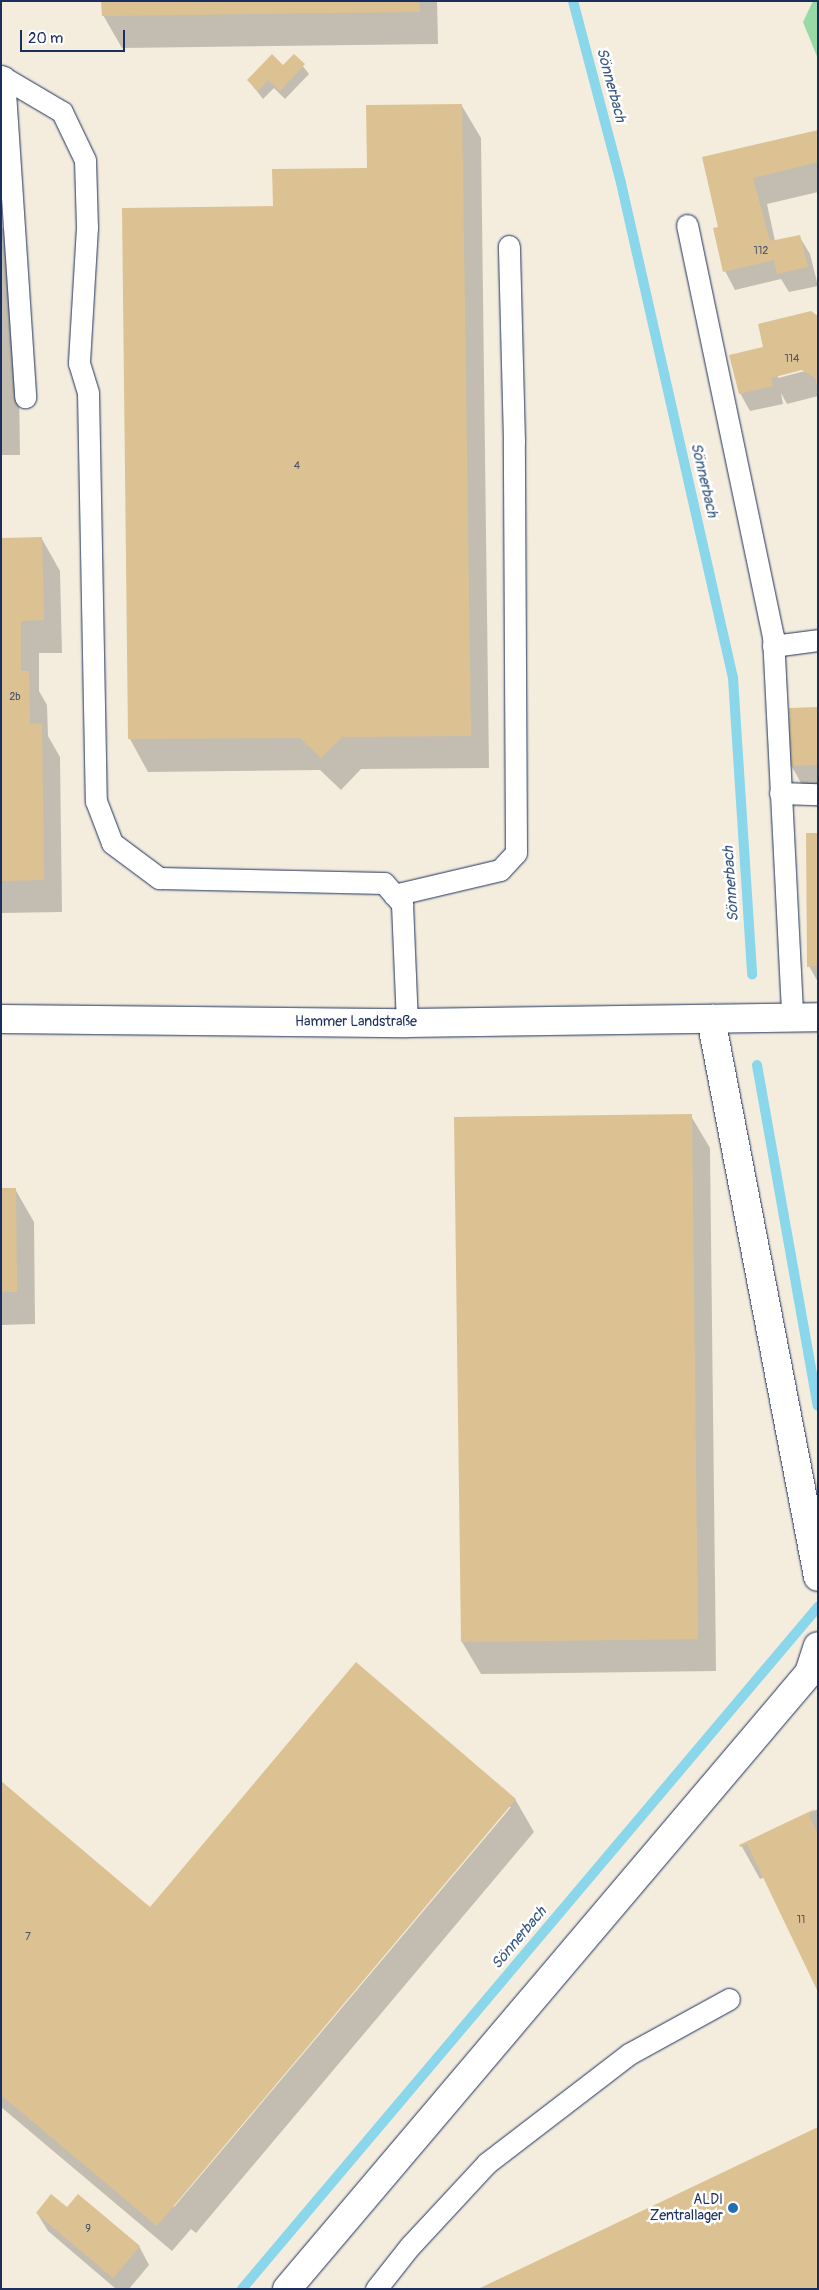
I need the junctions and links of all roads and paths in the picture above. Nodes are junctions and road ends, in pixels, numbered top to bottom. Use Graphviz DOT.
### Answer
graph roads {
  1 [pos="2,76"];
  2 [pos="687,225"];
  3 [pos="508,246"];
  4 [pos="25,397"];
  5 [pos="818,640"];
  6 [pos="773,646"];
  7 [pos="780,793"];
  8 [pos="818,794"];
  9 [pos="394,895"];
  10 [pos="805,1017"];
  11 [pos="1,1019"];
  12 [pos="712,1019"];
  13 [pos="407,1023"];
  14 [pos="818,1577"];
  15 [pos="818,1646"];
  16 [pos="729,1999"];
  17 [pos="287,2289"];
  18 [pos="376,2289"];
  1 -- 4 [label="lane"];
  1 -- 9 [label="lane"];
  2 -- 6 [label="lane"];
  3 -- 9 [label="lane"];
  5 -- 6 [label="lane"];
  6 -- 7 [label="lane"];
  7 -- 8 [label="lane"];
  7 -- 10 [label="lane"];
  9 -- 13 [label="lane"];
  10 -- 12 [label="street, Hammer Landstraße"];
  11 -- 13 [label="street, Hammer Landstraße"];
  12 -- 13 [label="street, Hammer Landstraße"];
  12 -- 14 [label="street"];
  15 -- 17 [label="street"];
  16 -- 18 [label="lane"];
}
